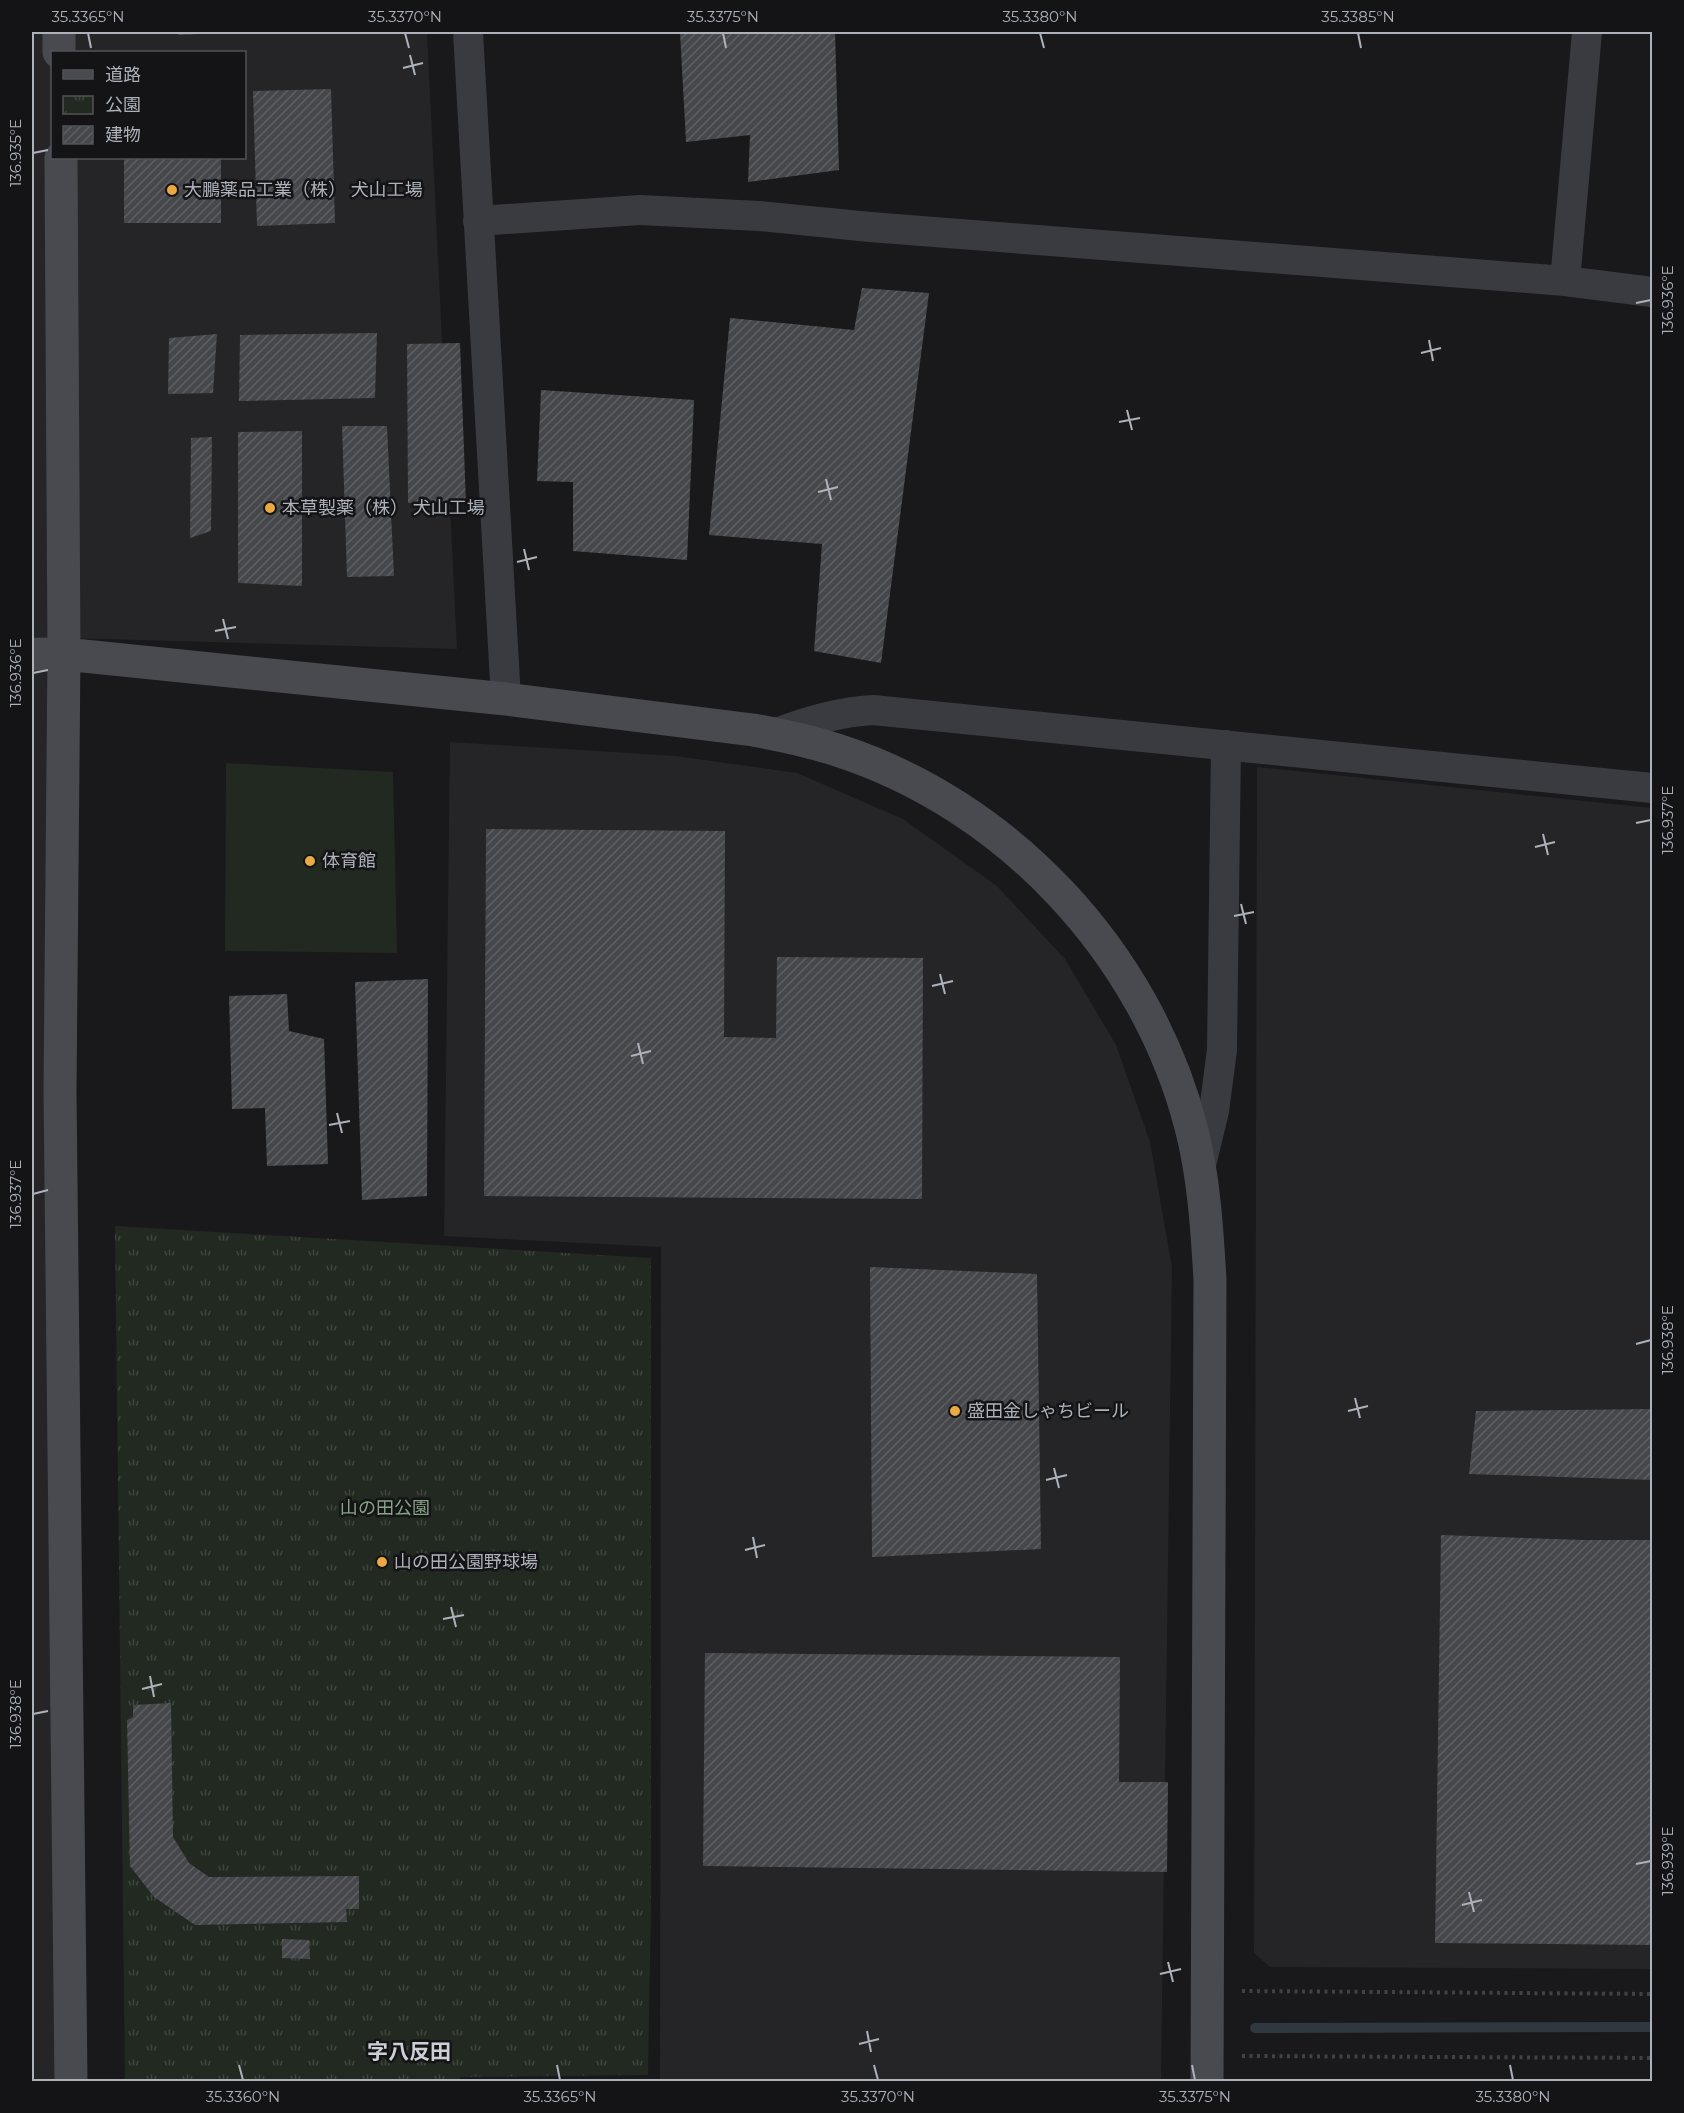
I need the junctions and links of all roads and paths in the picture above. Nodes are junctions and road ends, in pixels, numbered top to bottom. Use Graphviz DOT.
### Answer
graph roads {
  1 [pos="59,32"];
  2 [pos="468,32"];
  3 [pos="1587,32"];
  4 [pos="59,51"];
  5 [pos="61,159"];
  6 [pos="478,221"];
  7 [pos="1565,281"];
  8 [pos="1653,292"];
  9 [pos="32,654"];
  10 [pos="64,654"];
  11 [pos="506,699"];
  12 [pos="774,734"];
  13 [pos="1226,745"];
  14 [pos="1653,788"];
  15 [pos="1200,1169"];
  16 [pos="1208,1991"];
  17 [pos="1653,1994"];
  18 [pos="1653,2058"];
  19 [pos="1208,2069"];
  20 [pos="71,2082"];
  1 -- 4 [label="street"];
  2 -- 6 [label="street"];
  3 -- 7 [label="street"];
  5 -- 10 [label="street"];
  6 -- 7 [label="street"];
  6 -- 11 [label="street"];
  7 -- 8 [label="street"];
  9 -- 10 [label="street"];
  10 -- 11 [label="street"];
  10 -- 20 [label="street"];
  11 -- 12 [label="street"];
  12 -- 13 [label="street"];
  12 -- 15 [label="street"];
  13 -- 14 [label="street"];
  13 -- 15 [label="street"];
  15 -- 16 [label="street"];
  16 -- 17 [label="path"];
  16 -- 19 [label="street"];
  18 -- 19 [label="path"];
}
